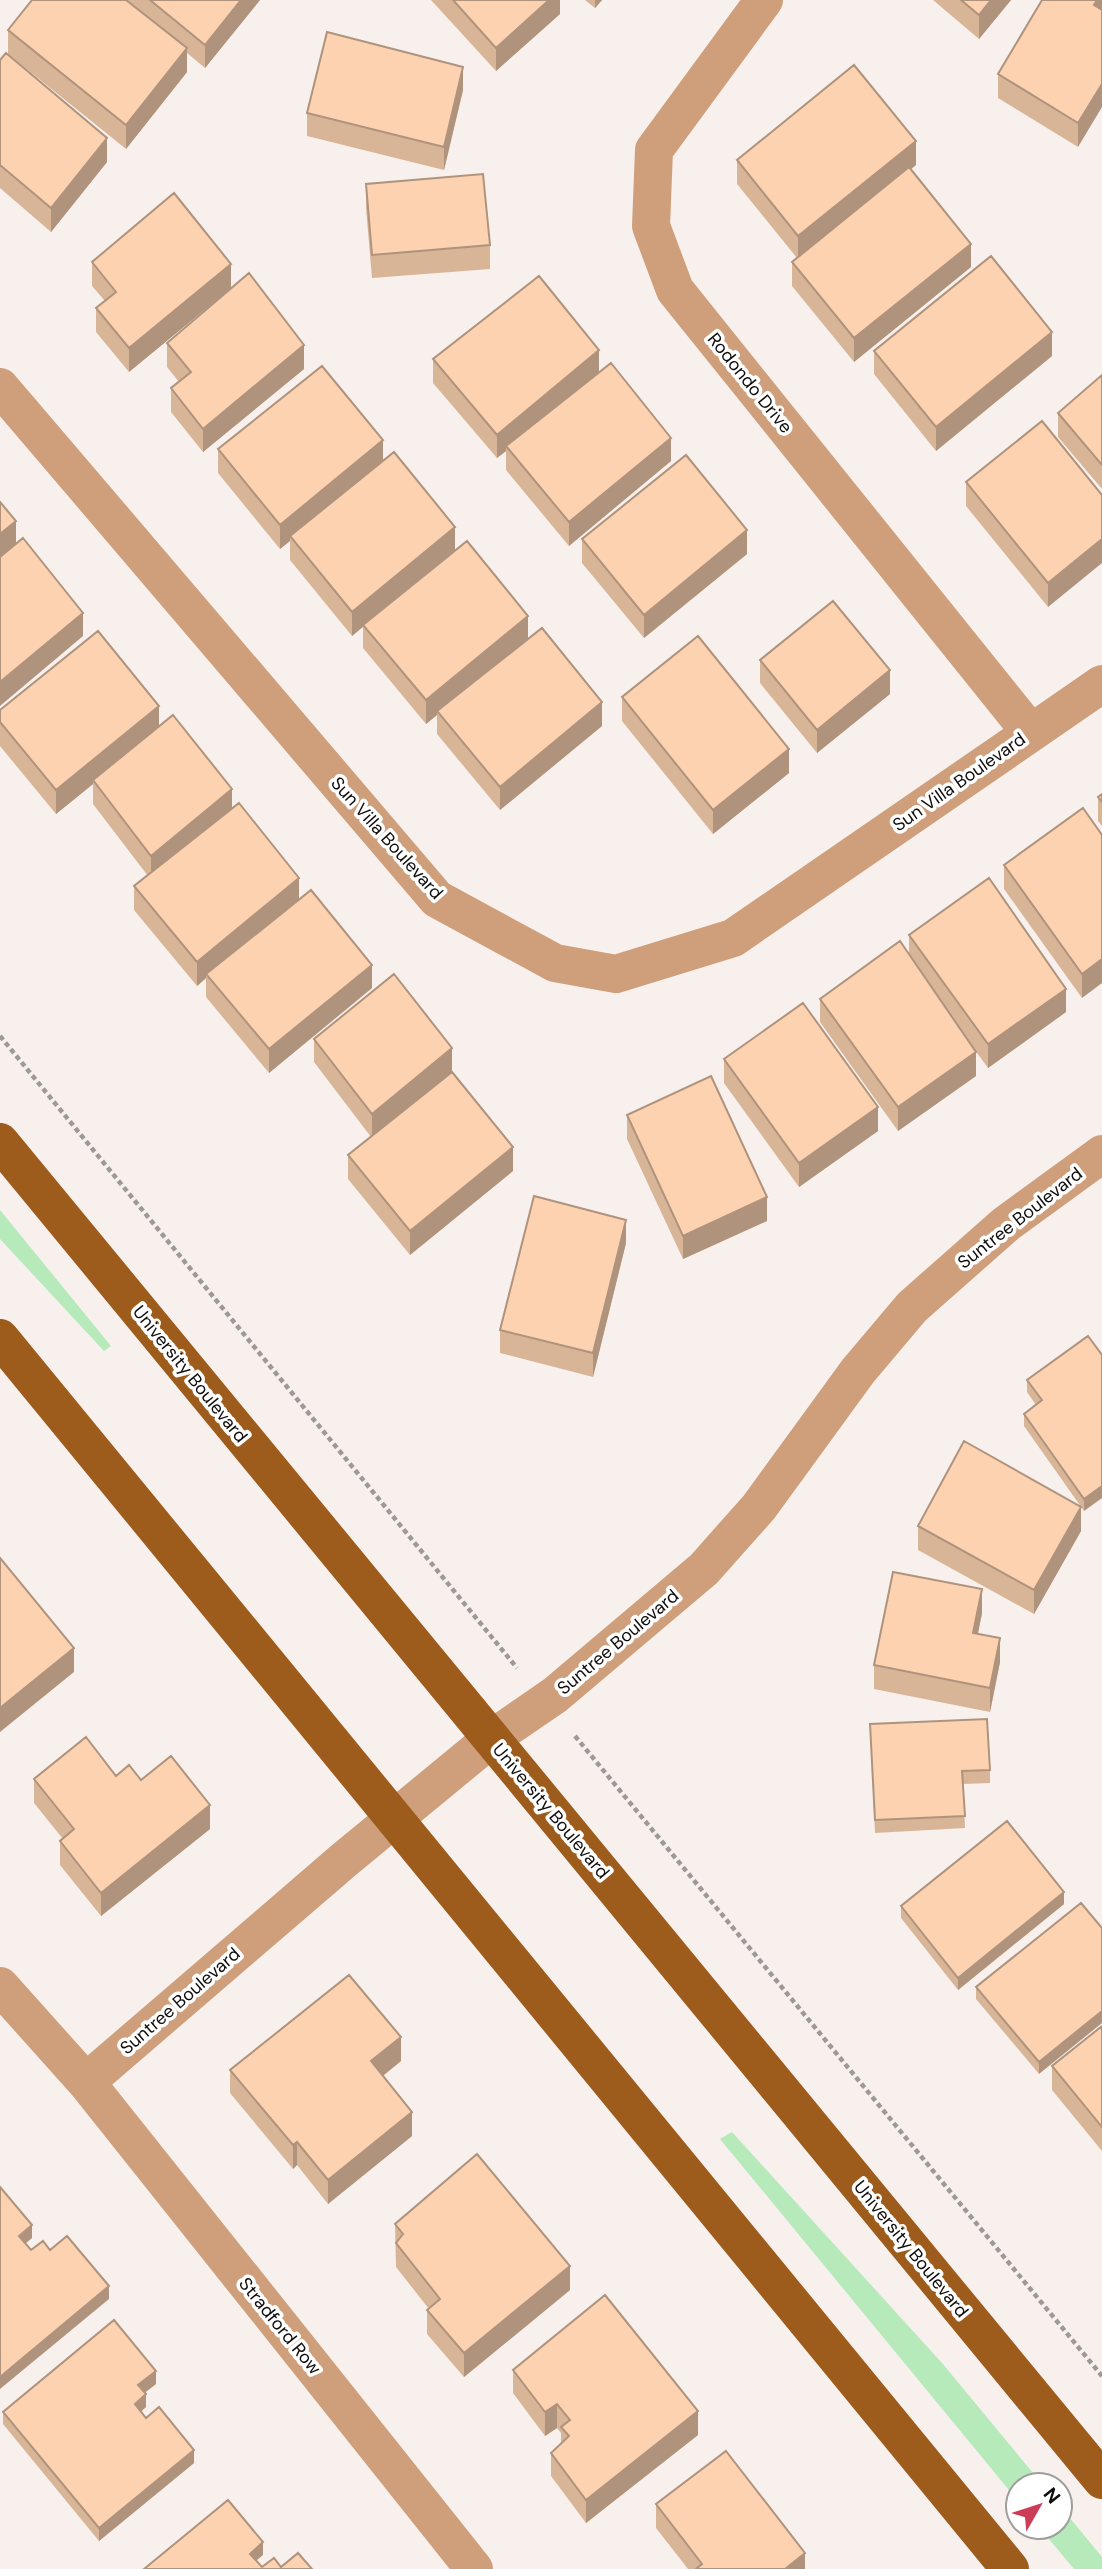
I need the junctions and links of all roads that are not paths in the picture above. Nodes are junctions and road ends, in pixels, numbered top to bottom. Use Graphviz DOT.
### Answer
graph roads {
  1 [pos="764,0"];
  2 [pos="0,387"];
  3 [pos="1102,684"];
  4 [pos="1031,733"];
  5 [pos="0,1142"];
  6 [pos="1102,1154"];
  7 [pos="0,1338"];
  8 [pos="491,1739"];
  9 [pos="395,1819"];
  10 [pos="0,1986"];
  11 [pos="86,2082"];
  12 [pos="1102,2480"];
  13 [pos="474,2569"];
  14 [pos="1010,2569"];
  1 -- 4 [label="street, Rodondo Drive"];
  2 -- 4 [label="street, Sun Villa Boulevard"];
  3 -- 4 [label="street, Sun Villa Boulevard"];
  5 -- 8 [label="main road, University Boulevard"];
  6 -- 8 [label="street, Suntree Boulevard"];
  7 -- 9 [label="main road"];
  8 -- 9 [label="street, Suntree Boulevard"];
  8 -- 12 [label="main road, University Boulevard"];
  9 -- 11 [label="street, Suntree Boulevard"];
  9 -- 14 [label="main road"];
  10 -- 11 [label="street, Stradford Row"];
  11 -- 13 [label="street, Stradford Row"];
}
